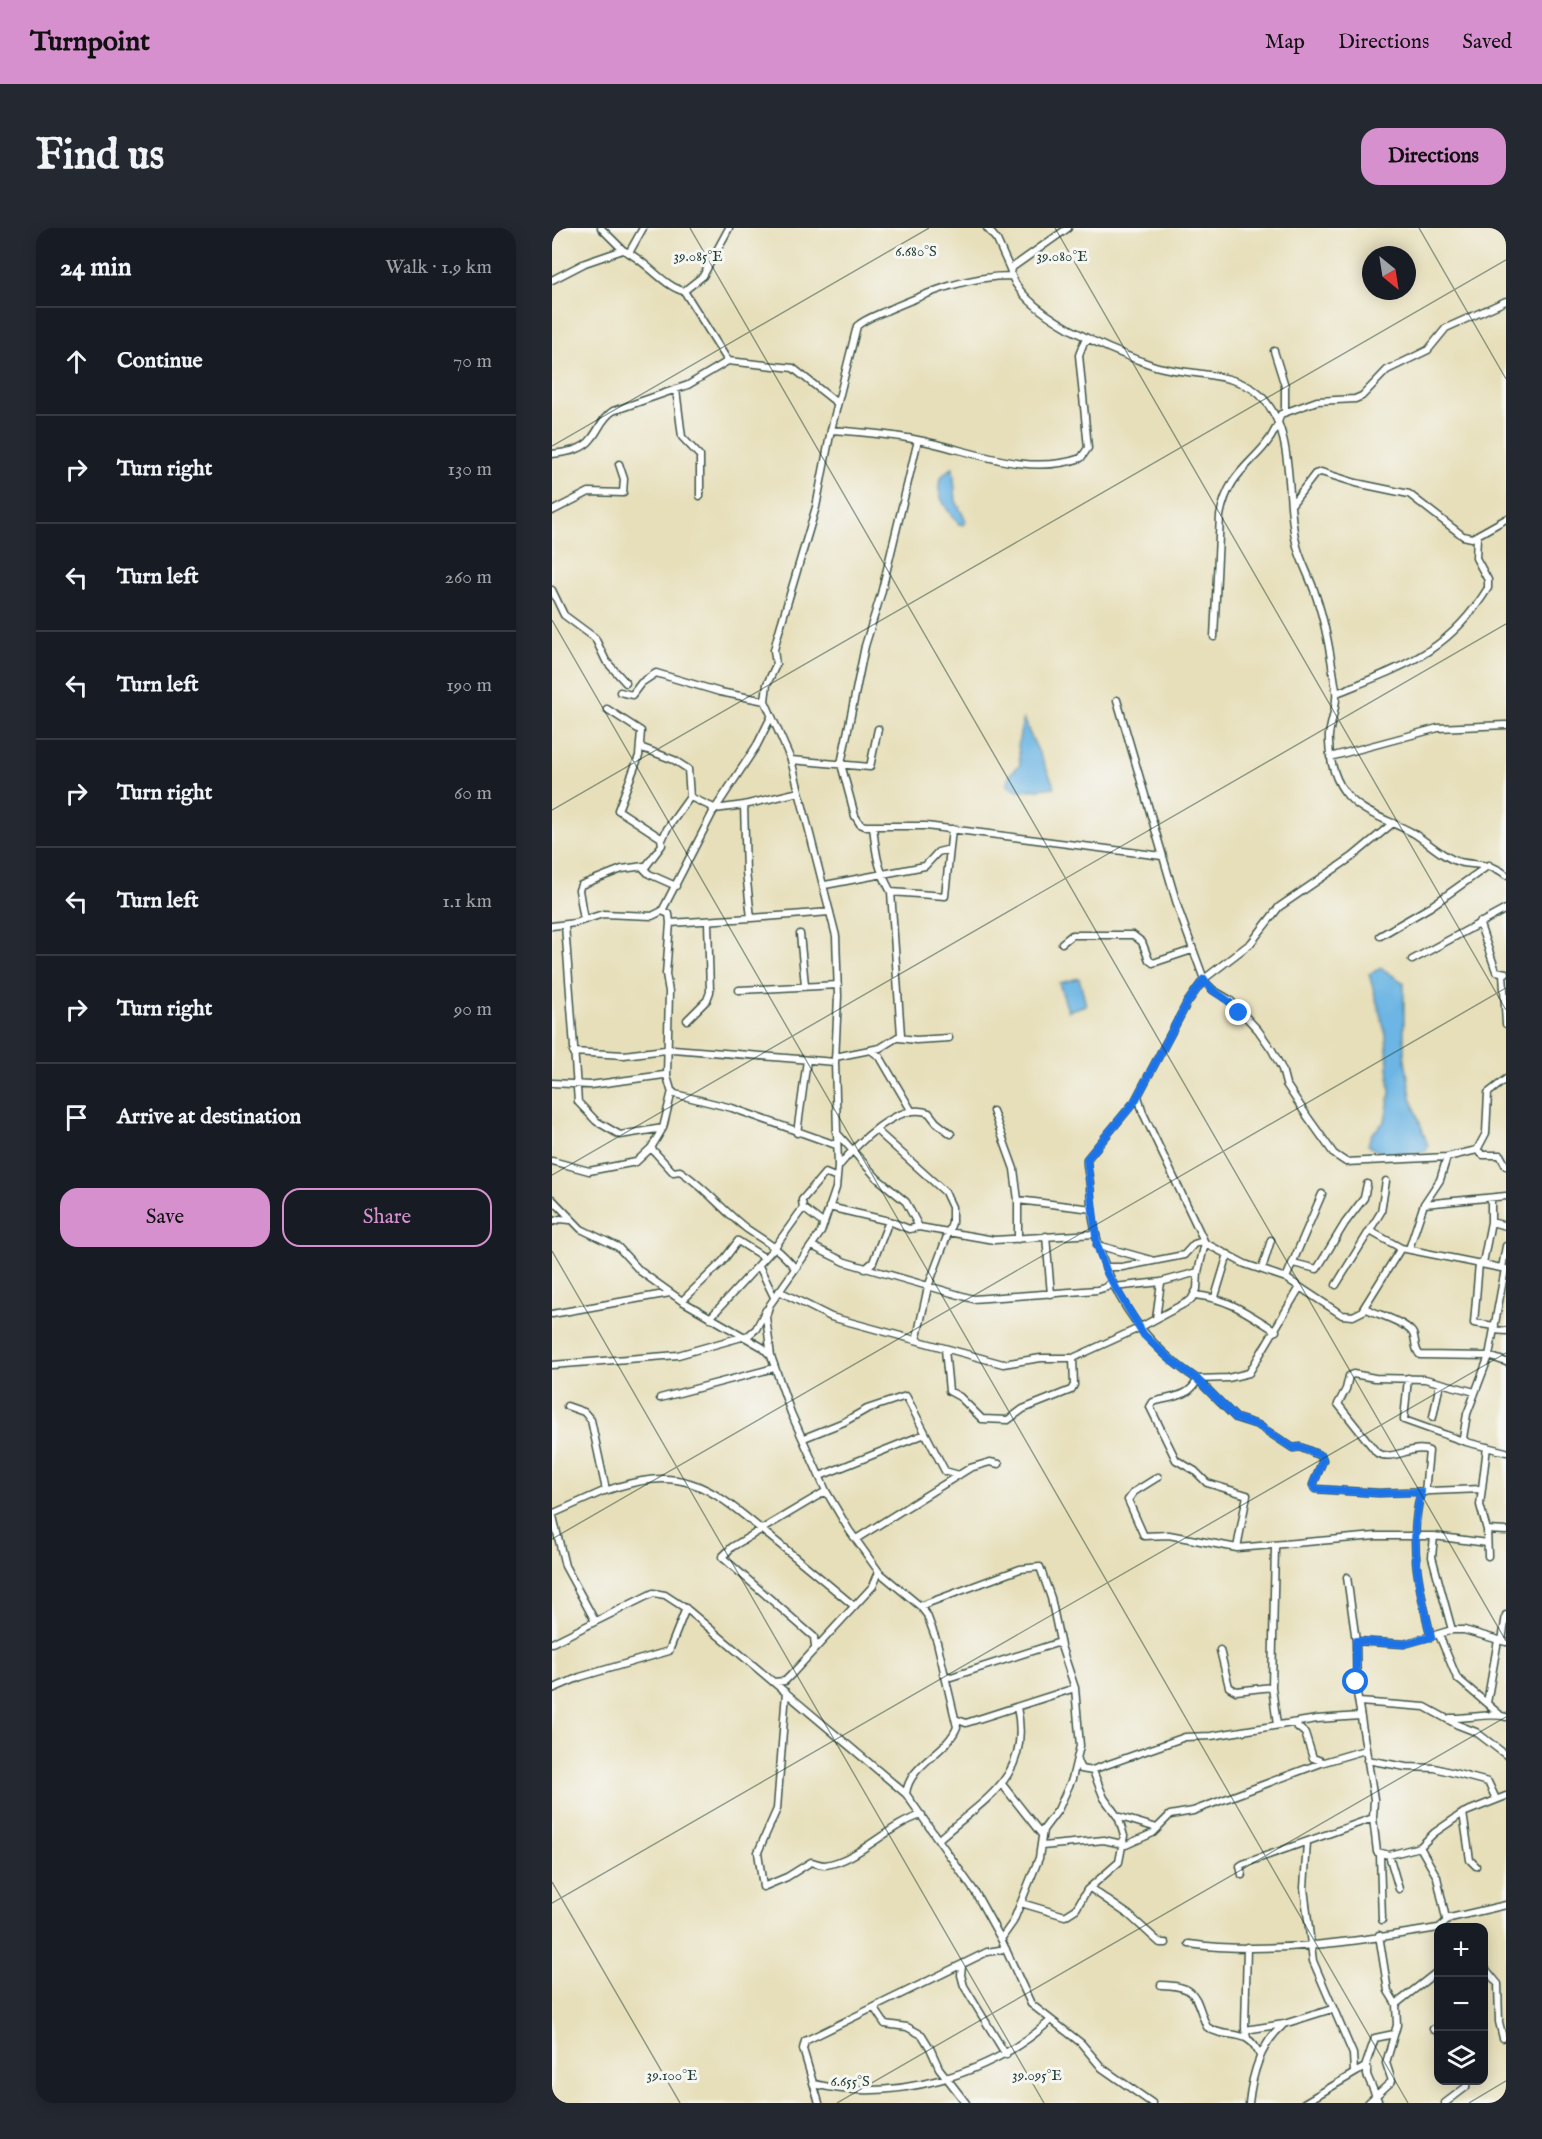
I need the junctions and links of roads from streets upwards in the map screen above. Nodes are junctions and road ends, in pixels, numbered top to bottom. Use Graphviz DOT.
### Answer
graph roads {
  1 [pos="601,228"];
  2 [pos="643,228"];
  3 [pos="729,228"];
  4 [pos="987,228"];
  5 [pos="1068,228"];
  6 [pos="626,252"];
  7 [pos="1010,272"];
  8 [pos="552,280"];
  9 [pos="684,291"];
  10 [pos="1506,301"];
  11 [pos="1090,339"];
  12 [pos="1274,351"];
  13 [pos="728,361"];
  14 [pos="676,389"];
  15 [pos="837,403"];
  16 [pos="1285,410"];
  17 [pos="1278,426"];
  18 [pos="831,430"];
  19 [pos="918,440"];
  20 [pos="552,454"];
  21 [pos="619,464"];
  22 [pos="700,496"];
  23 [pos="1292,505"];
  24 [pos="552,511"];
  25 [pos="1506,519"];
  26 [pos="1477,537"];
  27 [pos="552,590"];
  28 [pos="1214,637"];
  29 [pos="626,683"];
  30 [pos="620,692"];
  31 [pos="1336,693"];
  32 [pos="1117,700"];
  33 [pos="765,701"];
  34 [pos="607,709"];
  35 [pos="771,717"];
  36 [pos="1506,725"];
  37 [pos="878,729"];
  38 [pos="640,747"];
  39 [pos="1330,757"];
  40 [pos="791,760"];
  41 [pos="841,764"];
  42 [pos="799,792"];
  43 [pos="690,797"];
  44 [pos="744,805"];
  45 [pos="714,811"];
  46 [pos="1393,823"];
  47 [pos="873,826"];
  48 [pos="952,829"];
  49 [pos="662,840"];
  50 [pos="950,849"];
  51 [pos="1162,856"];
  52 [pos="1489,865"];
  53 [pos="644,866"];
  54 [pos="1505,871"];
  55 [pos="880,873"];
  56 [pos="825,885"];
  57 [pos="676,886"];
  58 [pos="891,892"];
  59 [pos="1506,909"];
  60 [pos="662,911"];
  61 [pos="830,912"];
  62 [pos="751,918"];
  63 [pos="584,920"];
  64 [pos="708,922"];
  65 [pos="1479,922"];
  66 [pos="670,923"];
  67 [pos="565,925"];
  68 [pos="552,926"];
  69 [pos="800,934"];
  70 [pos="1380,936"];
  71 [pos="1062,943"];
  72 [pos="1192,950"];
  73 [pos="1412,960"];
  74 [pos="1504,973"];
  75 [pos="1204,979"];
  76 [pos="805,985"];
  77 [pos="838,985"];
  78 [pos="739,990"];
  79 [pos="687,1020"];
  80 [pos="1506,1024"];
  81 [pos="899,1038"];
  82 [pos="949,1038"];
  83 [pos="667,1049"];
  84 [pos="872,1051"];
  85 [pos="573,1052"];
  86 [pos="835,1059"];
  87 [pos="807,1060"];
  88 [pos="667,1076"];
  89 [pos="1506,1079"];
  90 [pos="552,1083"];
  91 [pos="576,1086"];
  92 [pos="672,1091"];
  93 [pos="1138,1096"];
  94 [pos="911,1110"];
  95 [pos="993,1111"];
  96 [pos="663,1128"];
  97 [pos="876,1130"];
  98 [pos="836,1131"];
  99 [pos="797,1133"];
  100 [pos="951,1134"];
  101 [pos="836,1144"];
  102 [pos="651,1148"];
  103 [pos="1506,1148"];
  104 [pos="1478,1150"];
  105 [pos="851,1152"];
  106 [pos="1500,1155"];
  107 [pos="1447,1156"];
  108 [pos="845,1159"];
  109 [pos="552,1161"];
  110 [pos="861,1163"];
  111 [pos="1506,1166"];
  112 [pos="838,1167"];
  113 [pos="837,1178"];
  114 [pos="1386,1181"];
  115 [pos="1367,1184"];
  116 [pos="1322,1194"];
  117 [pos="1506,1196"];
  118 [pos="1491,1198"];
  119 [pos="552,1199"];
  120 [pos="1018,1200"];
  121 [pos="1424,1204"];
  122 [pos="829,1207"];
  123 [pos="803,1208"];
  124 [pos="1092,1209"];
  125 [pos="570,1220"];
  126 [pos="889,1221"];
  127 [pos="552,1222"];
  128 [pos="1491,1222"];
  129 [pos="824,1224"];
  130 [pos="1506,1226"];
  131 [pos="919,1227"];
  132 [pos="949,1232"];
  133 [pos="1370,1232"];
  134 [pos="1095,1234"];
  135 [pos="1046,1236"];
  136 [pos="1018,1239"];
  137 [pos="1271,1240"];
  138 [pos="1204,1242"];
  139 [pos="1097,1245"];
  140 [pos="812,1246"];
  141 [pos="1506,1246"];
  142 [pos="775,1247"];
  143 [pos="1405,1248"];
  144 [pos="1228,1254"];
  145 [pos="765,1258"];
  146 [pos="1151,1260"];
  147 [pos="1293,1263"];
  148 [pos="1481,1263"];
  149 [pos="759,1266"];
  150 [pos="794,1267"];
  151 [pos="1105,1267"];
  152 [pos="866,1269"];
  153 [pos="1262,1269"];
  154 [pos="1504,1269"];
  155 [pos="1198,1272"];
  156 [pos="1286,1278"];
  157 [pos="1161,1282"];
  158 [pos="1109,1284"];
  159 [pos="1336,1285"];
  160 [pos="928,1287"];
  161 [pos="1300,1287"];
  162 [pos="1117,1288"];
  163 [pos="779,1291"];
  164 [pos="671,1293"];
  165 [pos="1051,1294"];
  166 [pos="1195,1295"];
  167 [pos="774,1297"];
  168 [pos="1215,1297"];
  169 [pos="682,1301"];
  170 [pos="1363,1309"];
  171 [pos="767,1310"];
  172 [pos="552,1314"];
  173 [pos="710,1318"];
  174 [pos="1156,1319"];
  175 [pos="1139,1328"];
  176 [pos="1495,1328"];
  177 [pos="1276,1331"];
  178 [pos="1506,1331"];
  179 [pos="743,1337"];
  180 [pos="919,1341"];
  181 [pos="945,1349"];
  182 [pos="771,1356"];
  183 [pos="1489,1356"];
  184 [pos="1073,1358"];
  185 [pos="1506,1362"];
  186 [pos="552,1365"];
  187 [pos="774,1368"];
  188 [pos="1408,1378"];
  189 [pos="1197,1379"];
  190 [pos="1440,1383"];
  191 [pos="1475,1392"];
  192 [pos="660,1398"];
  193 [pos="567,1406"];
  194 [pos="1433,1418"];
  195 [pos="925,1434"];
  196 [pos="804,1438"];
  197 [pos="1463,1440"];
  198 [pos="1487,1447"];
  199 [pos="1506,1452"];
  200 [pos="999,1464"];
  201 [pos="959,1475"];
  202 [pos="820,1476"];
  203 [pos="1158,1477"];
  204 [pos="1482,1489"];
  205 [pos="605,1491"];
  206 [pos="826,1491"];
  207 [pos="1423,1492"];
  208 [pos="552,1513"];
  209 [pos="761,1529"];
  210 [pos="1487,1530"];
  211 [pos="1506,1531"];
  212 [pos="1434,1536"];
  213 [pos="1414,1537"];
  214 [pos="856,1539"];
  215 [pos="1487,1543"];
  216 [pos="1275,1546"];
  217 [pos="1237,1548"];
  218 [pos="1488,1556"];
  219 [pos="879,1572"];
  220 [pos="1347,1577"];
  221 [pos="886,1579"];
  222 [pos="878,1580"];
  223 [pos="854,1606"];
  224 [pos="920,1606"];
  225 [pos="686,1608"];
  226 [pos="1506,1616"];
  227 [pos="595,1621"];
  228 [pos="1452,1630"];
  229 [pos="1439,1635"];
  230 [pos="1431,1637"];
  231 [pos="1356,1641"];
  232 [pos="1502,1641"];
  233 [pos="552,1644"];
  234 [pos="1062,1646"];
  235 [pos="815,1647"];
  236 [pos="1220,1650"];
  237 [pos="943,1673"];
  238 [pos="785,1681"];
  239 [pos="773,1682"];
  240 [pos="1272,1687"];
  241 [pos="1075,1688"];
  242 [pos="552,1689"];
  243 [pos="784,1691"];
  244 [pos="1359,1702"];
  245 [pos="1487,1703"];
  246 [pos="1017,1707"];
  247 [pos="1498,1714"];
  248 [pos="1360,1716"];
  249 [pos="1506,1717"];
  250 [pos="1447,1718"];
  251 [pos="958,1720"];
  252 [pos="1293,1724"];
  253 [pos="1277,1725"];
  254 [pos="1365,1750"];
  255 [pos="1506,1755"];
  256 [pos="1367,1760"];
  257 [pos="1324,1762"];
  258 [pos="1078,1763"];
  259 [pos="1092,1770"];
  260 [pos="1002,1784"];
  261 [pos="906,1794"];
  262 [pos="1506,1796"];
  263 [pos="1496,1799"];
  264 [pos="1463,1813"];
  265 [pos="922,1815"];
  266 [pos="1118,1816"];
  267 [pos="1373,1818"];
  268 [pos="1159,1827"];
  269 [pos="1042,1835"];
  270 [pos="940,1838"];
  271 [pos="1307,1842"];
  272 [pos="1124,1845"];
  273 [pos="1042,1846"];
  274 [pos="1420,1847"];
  275 [pos="1380,1855"];
  276 [pos="1389,1855"];
  277 [pos="1476,1866"];
  278 [pos="1242,1875"];
  279 [pos="1090,1888"];
  280 [pos="1399,1889"];
  281 [pos="1021,1903"];
  282 [pos="1506,1905"];
  283 [pos="1382,1920"];
  284 [pos="1442,1923"];
  285 [pos="1448,1923"];
  286 [pos="1434,1926"];
  287 [pos="1379,1935"];
  288 [pos="1001,1939"];
  289 [pos="1166,1943"];
  290 [pos="1189,1944"];
  291 [pos="1311,1944"];
  292 [pos="1246,1947"];
  293 [pos="1006,1949"];
  294 [pos="962,1966"];
  295 [pos="1488,1972"];
  296 [pos="1434,1974"];
  297 [pos="1161,1985"];
  298 [pos="1396,2004"];
  299 [pos="875,2009"];
  300 [pos="1332,2009"];
  301 [pos="1050,2021"];
  302 [pos="1284,2024"];
  303 [pos="1245,2030"];
  304 [pos="1394,2034"];
  305 [pos="1247,2038"];
  306 [pos="1503,2038"];
  307 [pos="1006,2055"];
  308 [pos="1260,2056"];
  309 [pos="1367,2065"];
  310 [pos="1357,2071"];
  311 [pos="1367,2076"];
  312 [pos="949,2081"];
  313 [pos="814,2084"];
  314 [pos="1466,2085"];
  315 [pos="1376,2095"];
  316 [pos="819,2103"];
  317 [pos="966,2103"];
  318 [pos="1152,2103"];
  319 [pos="1249,2103"];
  320 [pos="1304,2103"];
  321 [pos="1368,2103"];
  322 [pos="1379,2103"];
  323 [pos="1445,2103"];
  1 -- 6 [label="street"];
  2 -- 6 [label="street"];
  3 -- 9 [label="street"];
  4 -- 7 [label="street"];
  5 -- 7 [label="street"];
  6 -- 8 [label="street"];
  6 -- 9 [label="street"];
  7 -- 11 [label="street"];
  7 -- 15 [label="street"];
  9 -- 13 [label="street"];
  10 -- 16 [label="street"];
  11 -- 17 [label="street"];
  11 -- 19 [label="street"];
  12 -- 16 [label="street"];
  13 -- 14 [label="street"];
  13 -- 15 [label="street"];
  14 -- 20 [label="street"];
  14 -- 22 [label="street"];
  15 -- 18 [label="street"];
  16 -- 17 [label="street"];
  17 -- 23 [label="street"];
  17 -- 28 [label="street"];
  18 -- 19 [label="street"];
  18 -- 33 [label="street"];
  19 -- 41 [label="street"];
  21 -- 24 [label="street"];
  23 -- 26 [label="street"];
  23 -- 31 [label="street"];
  25 -- 26 [label="street"];
  26 -- 31 [label="street"];
  27 -- 29 [label="street"];
  30 -- 33 [label="street"];
  31 -- 39 [label="street"];
  32 -- 51 [label="street"];
  33 -- 35 [label="street"];
  34 -- 38 [label="street"];
  35 -- 40 [label="street"];
  35 -- 45 [label="street"];
  36 -- 39 [label="street"];
  37 -- 41 [label="street"];
  38 -- 43 [label="street"];
  38 -- 49 [label="street"];
  39 -- 46 [label="street"];
  40 -- 41 [label="street"];
  40 -- 42 [label="street"];
  41 -- 47 [label="street"];
  42 -- 44 [label="street"];
  42 -- 56 [label="street"];
  43 -- 45 [label="street"];
  43 -- 49 [label="street"];
  44 -- 45 [label="street"];
  44 -- 62 [label="street"];
  45 -- 57 [label="street"];
  46 -- 52 [label="street"];
  46 -- 75 [label="street"];
  47 -- 48 [label="street"];
  47 -- 55 [label="street"];
  48 -- 50 [label="street"];
  48 -- 51 [label="street"];
  49 -- 53 [label="street"];
  50 -- 55 [label="street"];
  50 -- 58 [label="street"];
  51 -- 72 [label="street"];
  52 -- 54 [label="street"];
  52 -- 70 [label="street"];
  53 -- 57 [label="street"];
  53 -- 63 [label="street"];
  55 -- 56 [label="street"];
  55 -- 58 [label="street"];
  56 -- 61 [label="street"];
  57 -- 60 [label="street"];
  58 -- 81 [label="street"];
  59 -- 65 [label="street"];
  60 -- 63 [label="street"];
  60 -- 66 [label="street"];
  61 -- 62 [label="street"];
  61 -- 77 [label="street"];
  62 -- 64 [label="street"];
  63 -- 67 [label="street"];
  64 -- 66 [label="street"];
  64 -- 79 [label="street"];
  65 -- 73 [label="street"];
  65 -- 74 [label="street"];
  66 -- 83 [label="street"];
  67 -- 68 [label="street"];
  67 -- 85 [label="street"];
  69 -- 76 [label="street"];
  71 -- 72 [label="street"];
  72 -- 75 [label="street"];
  74 -- 80 [label="street"];
  75 -- 93 [label="street"];
  75 -- 107 [label="street"];
  76 -- 77 [label="street"];
  76 -- 78 [label="street"];
  77 -- 86 [label="street"];
  81 -- 82 [label="street"];
  81 -- 84 [label="street"];
  83 -- 85 [label="street"];
  83 -- 87 [label="street"];
  83 -- 88 [label="street"];
  84 -- 86 [label="street"];
  84 -- 94 [label="street"];
  85 -- 91 [label="street"];
  86 -- 87 [label="street"];
  86 -- 98 [label="street"];
  87 -- 99 [label="street"];
  88 -- 91 [label="street"];
  88 -- 92 [label="street"];
  89 -- 104 [label="street"];
  90 -- 91 [label="street"];
  91 -- 96 [label="street"];
  92 -- 96 [label="street"];
  92 -- 99 [label="street"];
  93 -- 124 [label="street"];
  93 -- 138 [label="street"];
  94 -- 97 [label="street"];
  94 -- 100 [label="street"];
  95 -- 120 [label="street"];
  96 -- 102 [label="street"];
  97 -- 105 [label="street"];
  97 -- 132 [label="street"];
  98 -- 101 [label="street"];
  98 -- 105 [label="street"];
  99 -- 101 [label="street"];
  101 -- 112 [label="street"];
  102 -- 109 [label="street"];
  102 -- 142 [label="street"];
  103 -- 106 [label="street"];
  104 -- 106 [label="street"];
  104 -- 107 [label="street"];
  105 -- 108 [label="street"];
  105 -- 110 [label="street"];
  106 -- 111 [label="street"];
  107 -- 121 [label="street"];
  108 -- 110 [label="street"];
  108 -- 112 [label="street"];
  110 -- 131 [label="street"];
  112 -- 113 [label="street"];
  113 -- 122 [label="street"];
  113 -- 123 [label="street"];
  114 -- 133 [label="street"];
  115 -- 147 [label="street"];
  116 -- 147 [label="street"];
  117 -- 118 [label="street"];
  118 -- 121 [label="street"];
  118 -- 128 [label="street"];
  119 -- 125 [label="street"];
  120 -- 124 [label="street"];
  120 -- 136 [label="street"];
  121 -- 143 [label="street"];
  122 -- 126 [label="street"];
  122 -- 129 [label="street"];
  123 -- 129 [label="street"];
  123 -- 142 [label="street"];
  124 -- 134 [label="street"];
  125 -- 127 [label="street"];
  125 -- 164 [label="street"];
  126 -- 131 [label="street"];
  126 -- 152 [label="street"];
  128 -- 130 [label="street"];
  128 -- 148 [label="street"];
  129 -- 140 [label="street"];
  131 -- 132 [label="street"];
  132 -- 136 [label="street"];
  132 -- 160 [label="street"];
  133 -- 143 [label="street"];
  133 -- 159 [label="street"];
  134 -- 135 [label="street"];
  134 -- 139 [label="street"];
  135 -- 136 [label="street"];
  135 -- 165 [label="street"];
  137 -- 153 [label="street"];
  138 -- 144 [label="street"];
  138 -- 146 [label="street"];
  138 -- 155 [label="street"];
  139 -- 146 [label="street"];
  139 -- 151 [label="street"];
  140 -- 150 [label="street"];
  140 -- 152 [label="street"];
  141 -- 154 [label="street"];
  142 -- 145 [label="street"];
  142 -- 150 [label="street"];
  143 -- 148 [label="street"];
  143 -- 170 [label="street"];
  144 -- 153 [label="street"];
  144 -- 168 [label="street"];
  145 -- 149 [label="street"];
  145 -- 169 [label="street"];
  146 -- 151 [label="street"];
  147 -- 156 [label="street"];
  148 -- 154 [label="street"];
  148 -- 176 [label="street"];
  149 -- 167 [label="street"];
  149 -- 173 [label="street"];
  150 -- 163 [label="street"];
  151 -- 158 [label="street"];
  152 -- 160 [label="street"];
  153 -- 156 [label="street"];
  154 -- 176 [label="street"];
  155 -- 157 [label="street"];
  155 -- 166 [label="street"];
  156 -- 161 [label="street"];
  157 -- 162 [label="street"];
  157 -- 174 [label="street"];
  158 -- 162 [label="street"];
  158 -- 165 [label="street"];
  160 -- 165 [label="street"];
  160 -- 180 [label="street"];
  161 -- 170 [label="street"];
  161 -- 177 [label="street"];
  162 -- 175 [label="street"];
  163 -- 167 [label="street"];
  163 -- 180 [label="street"];
  164 -- 169 [label="street"];
  164 -- 172 [label="street"];
  166 -- 168 [label="street"];
  166 -- 174 [label="street"];
  167 -- 171 [label="street"];
  168 -- 177 [label="street"];
  169 -- 173 [label="street"];
  170 -- 183 [label="street"];
  171 -- 179 [label="street"];
  171 -- 182 [label="street"];
  173 -- 179 [label="street"];
  174 -- 175 [label="street"];
  175 -- 184 [label="street"];
  175 -- 189 [label="street"];
  176 -- 178 [label="street"];
  176 -- 183 [label="street"];
  177 -- 189 [label="street"];
  179 -- 182 [label="street"];
  179 -- 186 [label="street"];
  180 -- 181 [label="street"];
  181 -- 184 [label="street"];
  181 -- 184 [label="street"];
  182 -- 187 [label="street"];
  183 -- 185 [label="street"];
  183 -- 191 [label="street"];
  187 -- 192 [label="street"];
  187 -- 196 [label="street"];
  188 -- 190 [label="street"];
  188 -- 197 [label="street"];
  188 -- 207 [label="street"];
  189 -- 207 [label="street"];
  189 -- 217 [label="street"];
  190 -- 191 [label="street"];
  190 -- 194 [label="street"];
  191 -- 197 [label="street"];
  193 -- 205 [label="street"];
  195 -- 196 [label="street"];
  195 -- 201 [label="street"];
  195 -- 202 [label="street"];
  196 -- 202 [label="street"];
  197 -- 198 [label="street"];
  198 -- 199 [label="street"];
  198 -- 204 [label="street"];
  200 -- 201 [label="street"];
  201 -- 214 [label="street"];
  202 -- 206 [label="street"];
  203 -- 217 [label="street"];
  204 -- 207 [label="street"];
  204 -- 210 [label="street"];
  205 -- 208 [label="street"];
  205 -- 209 [label="street"];
  206 -- 209 [label="street"];
  206 -- 214 [label="street"];
  207 -- 213 [label="street"];
  208 -- 227 [label="street"];
  209 -- 223 [label="street"];
  209 -- 235 [label="street"];
  210 -- 211 [label="street"];
  210 -- 215 [label="street"];
  212 -- 213 [label="street"];
  212 -- 215 [label="street"];
  212 -- 228 [label="street"];
  213 -- 216 [label="street"];
  213 -- 230 [label="street"];
  214 -- 219 [label="street"];
  215 -- 218 [label="street"];
  216 -- 217 [label="street"];
  216 -- 240 [label="street"];
  219 -- 221 [label="street"];
  219 -- 222 [label="street"];
  220 -- 231 [label="street"];
  221 -- 222 [label="street"];
  221 -- 224 [label="street"];
  222 -- 223 [label="street"];
  223 -- 235 [label="street"];
  224 -- 234 [label="street"];
  224 -- 237 [label="street"];
  225 -- 227 [label="street"];
  225 -- 239 [label="street"];
  225 -- 242 [label="street"];
  226 -- 232 [label="street"];
  227 -- 233 [label="street"];
  228 -- 229 [label="street"];
  228 -- 232 [label="street"];
  229 -- 230 [label="street"];
  229 -- 245 [label="street"];
  230 -- 231 [label="street"];
  231 -- 244 [label="street"];
  232 -- 245 [label="street"];
  234 -- 237 [label="street"];
  234 -- 241 [label="street"];
  235 -- 238 [label="street"];
  236 -- 240 [label="street"];
  237 -- 251 [label="street"];
  238 -- 239 [label="street"];
  238 -- 243 [label="street"];
  239 -- 243 [label="street"];
  240 -- 253 [label="street"];
  241 -- 246 [label="street"];
  241 -- 258 [label="street"];
  243 -- 261 [label="street"];
  243 -- 265 [label="street"];
  244 -- 248 [label="street"];
  244 -- 250 [label="street"];
  245 -- 247 [label="street"];
  246 -- 251 [label="street"];
  246 -- 260 [label="street"];
  247 -- 249 [label="street"];
  247 -- 250 [label="street"];
  248 -- 252 [label="street"];
  248 -- 254 [label="street"];
  250 -- 255 [label="street"];
  251 -- 261 [label="street"];
  252 -- 253 [label="street"];
  252 -- 257 [label="street"];
  253 -- 259 [label="street"];
  254 -- 256 [label="street"];
  254 -- 257 [label="street"];
  256 -- 263 [label="street"];
  256 -- 267 [label="street"];
  257 -- 268 [label="street"];
  258 -- 259 [label="street"];
  258 -- 269 [label="street"];
  259 -- 266 [label="street"];
  260 -- 269 [label="street"];
  260 -- 270 [label="street"];
  261 -- 265 [label="street"];
  262 -- 263 [label="street"];
  263 -- 264 [label="street"];
  264 -- 274 [label="street"];
  264 -- 277 [label="street"];
  265 -- 270 [label="street"];
  266 -- 268 [label="street"];
  266 -- 272 [label="street"];
  267 -- 271 [label="street"];
  267 -- 275 [label="street"];
  268 -- 272 [label="street"];
  269 -- 273 [label="street"];
  270 -- 288 [label="street"];
  271 -- 278 [label="street"];
  271 -- 291 [label="street"];
  272 -- 273 [label="street"];
  272 -- 279 [label="street"];
  273 -- 281 [label="street"];
  274 -- 276 [label="street"];
  274 -- 284 [label="street"];
  275 -- 276 [label="street"];
  275 -- 283 [label="street"];
  276 -- 280 [label="street"];
  279 -- 281 [label="street"];
  279 -- 289 [label="street"];
  281 -- 288 [label="street"];
  282 -- 285 [label="street"];
  286 -- 287 [label="street"];
  287 -- 291 [label="street"];
  287 -- 298 [label="street"];
  288 -- 293 [label="street"];
  290 -- 292 [label="street"];
  291 -- 292 [label="street"];
  291 -- 300 [label="street"];
  292 -- 303 [label="street"];
  293 -- 294 [label="street"];
  293 -- 301 [label="street"];
  294 -- 299 [label="street"];
  294 -- 307 [label="street"];
  295 -- 306 [label="street"];
  296 -- 298 [label="street"];
  297 -- 305 [label="street"];
  298 -- 304 [label="street"];
  299 -- 312 [label="street"];
  299 -- 313 [label="street"];
  300 -- 302 [label="street"];
  300 -- 310 [label="street"];
  301 -- 307 [label="street"];
  301 -- 318 [label="street"];
  302 -- 303 [label="street"];
  302 -- 308 [label="street"];
  303 -- 305 [label="street"];
  304 -- 309 [label="street"];
  304 -- 315 [label="street"];
  305 -- 308 [label="street"];
  307 -- 312 [label="street"];
  308 -- 319 [label="street"];
  309 -- 310 [label="street"];
  309 -- 311 [label="street"];
  310 -- 311 [label="street"];
  310 -- 320 [label="street"];
  311 -- 315 [label="street"];
  312 -- 313 [label="street"];
  312 -- 317 [label="street"];
  313 -- 316 [label="street"];
  314 -- 323 [label="street"];
  315 -- 321 [label="street"];
  315 -- 322 [label="street"];
}
